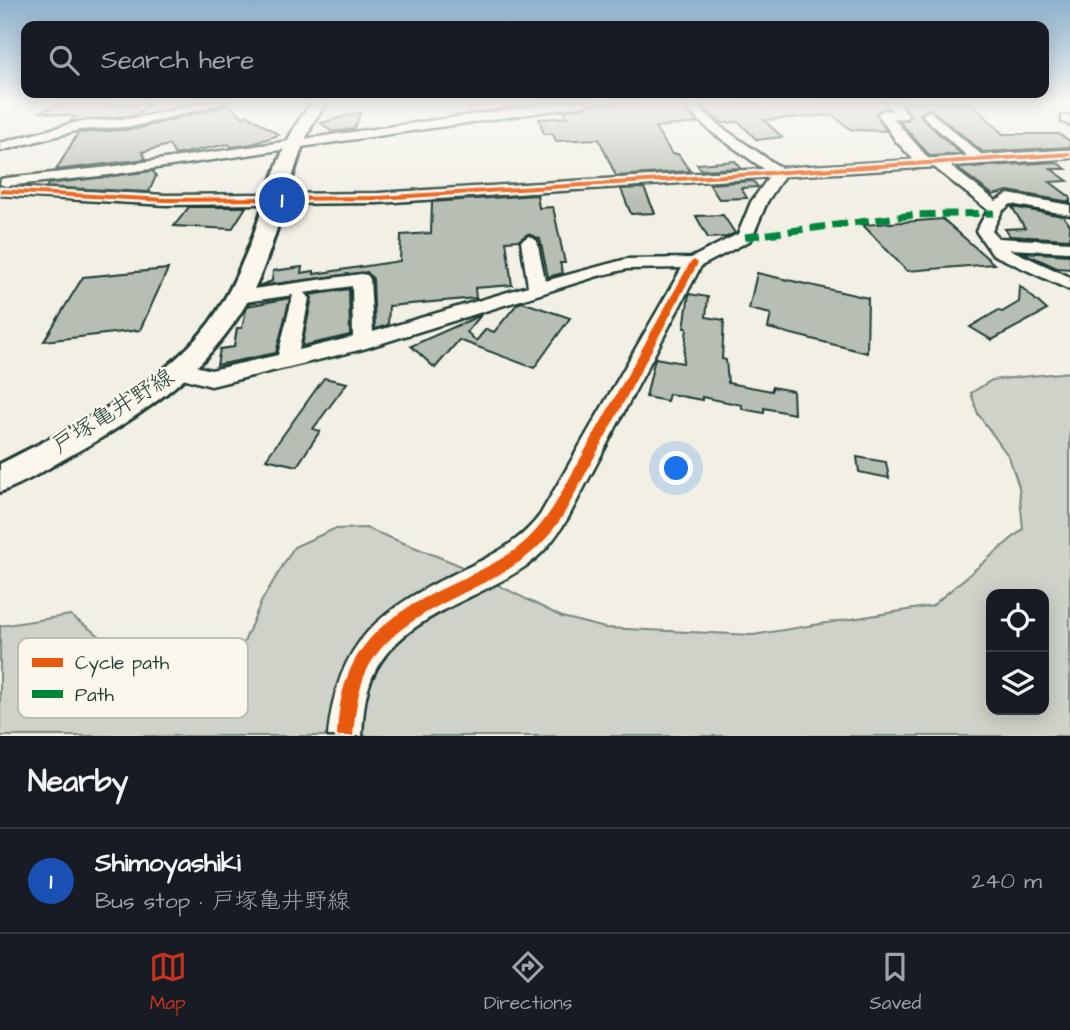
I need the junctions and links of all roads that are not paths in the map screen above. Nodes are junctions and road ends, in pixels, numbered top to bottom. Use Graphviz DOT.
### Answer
graph roads {
  1 [pos="40,136"];
  2 [pos="298,136"];
  3 [pos="339,136"];
  4 [pos="726,136"];
  5 [pos="900,136"];
  6 [pos="953,136"];
  7 [pos="294,143"];
  8 [pos="0,147"];
  9 [pos="1070,154"];
  10 [pos="978,159"];
  11 [pos="931,162"];
  12 [pos="779,173"];
  13 [pos="0,182"];
  14 [pos="0,191"];
  15 [pos="276,199"];
  16 [pos="996,209"];
  17 [pos="1070,210"];
  18 [pos="529,241"];
  19 [pos="993,243"];
  20 [pos="1070,247"];
  21 [pos="694,263"];
  22 [pos="1070,285"];
  23 [pos="537,289"];
  24 [pos="238,297"];
  25 [pos="300,298"];
  26 [pos="363,342"];
  27 [pos="287,360"];
  28 [pos="179,370"];
  29 [pos="0,479"];
  30 [pos="345,736"];
  1 -- 8 [label="street"];
  2 -- 7 [label="main road, 戸塚亀井野線"];
  3 -- 7 [label="street"];
  4 -- 12 [label="street"];
  5 -- 11 [label="street"];
  6 -- 10 [label="street"];
  7 -- 13 [label="street"];
  7 -- 15 [label="main road, 戸塚亀井野線"];
  9 -- 10 [label="street"];
  10 -- 11 [label="street"];
  11 -- 12 [label="street"];
  11 -- 16 [label="street"];
  12 -- 15 [label="street"];
  12 -- 21 [label="street"];
  14 -- 15 [label="street"];
  15 -- 24 [label="main road, 戸塚亀井野線"];
  16 -- 17 [label="street"];
  16 -- 19 [label="street"];
  18 -- 23 [label="street"];
  19 -- 20 [label="street"];
  19 -- 22 [label="street"];
  21 -- 23 [label="street"];
  21 -- 30 [label="street"];
  23 -- 26 [label="street"];
  24 -- 26 [label="street"];
  24 -- 28 [label="main road, 戸塚亀井野線"];
  25 -- 27 [label="street"];
  26 -- 27 [label="street"];
  27 -- 28 [label="street"];
  28 -- 29 [label="main road, 戸塚亀井野線"];
}
